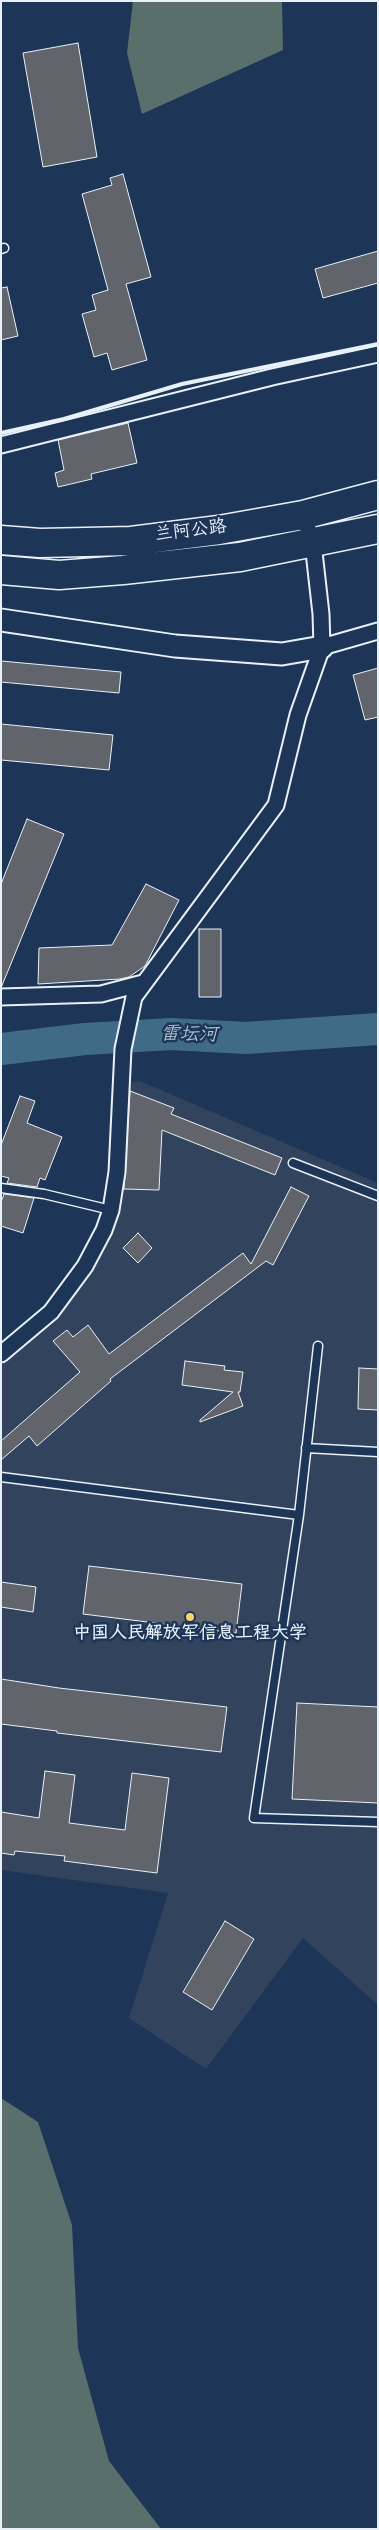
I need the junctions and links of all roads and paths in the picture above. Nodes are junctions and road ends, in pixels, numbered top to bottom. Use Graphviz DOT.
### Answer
graph roads {
  1 [pos="378,354"];
  2 [pos="1,445"];
  3 [pos="378,495"];
  4 [pos="303,515"];
  5 [pos="378,529"];
  6 [pos="1,540"];
  7 [pos="313,543"];
  8 [pos="1,570"];
  9 [pos="1,620"];
  10 [pos="378,631"];
  11 [pos="322,647"];
  12 [pos="143,983"];
  13 [pos="1,997"];
  14 [pos="293,1163"];
  15 [pos="1,1188"];
  16 [pos="378,1196"];
  17 [pos="111,1210"];
  18 [pos="318,1346"];
  19 [pos="1,1354"];
  20 [pos="306,1448"];
  21 [pos="378,1452"];
  22 [pos="1,1477"];
  23 [pos="299,1515"];
  24 [pos="378,1822"];
  1 -- 2 [label="street"];
  3 -- 4 [label="highway, 兰阿公路"];
  4 -- 6 [label="highway, 兰阿公路"];
  4 -- 7 [label="street"];
  5 -- 7 [label="highway, 兰阿公路"];
  7 -- 8 [label="highway, 兰阿公路"];
  7 -- 11 [label="street"];
  9 -- 11 [label="street"];
  10 -- 11 [label="street"];
  11 -- 12 [label="street"];
  12 -- 13 [label="street"];
  12 -- 17 [label="street"];
  14 -- 16 [label="lane"];
  15 -- 17 [label="lane"];
  17 -- 19 [label="street"];
  18 -- 20 [label="lane"];
  20 -- 21 [label="lane"];
  20 -- 23 [label="lane"];
  22 -- 23 [label="lane"];
  23 -- 24 [label="lane"];
}
